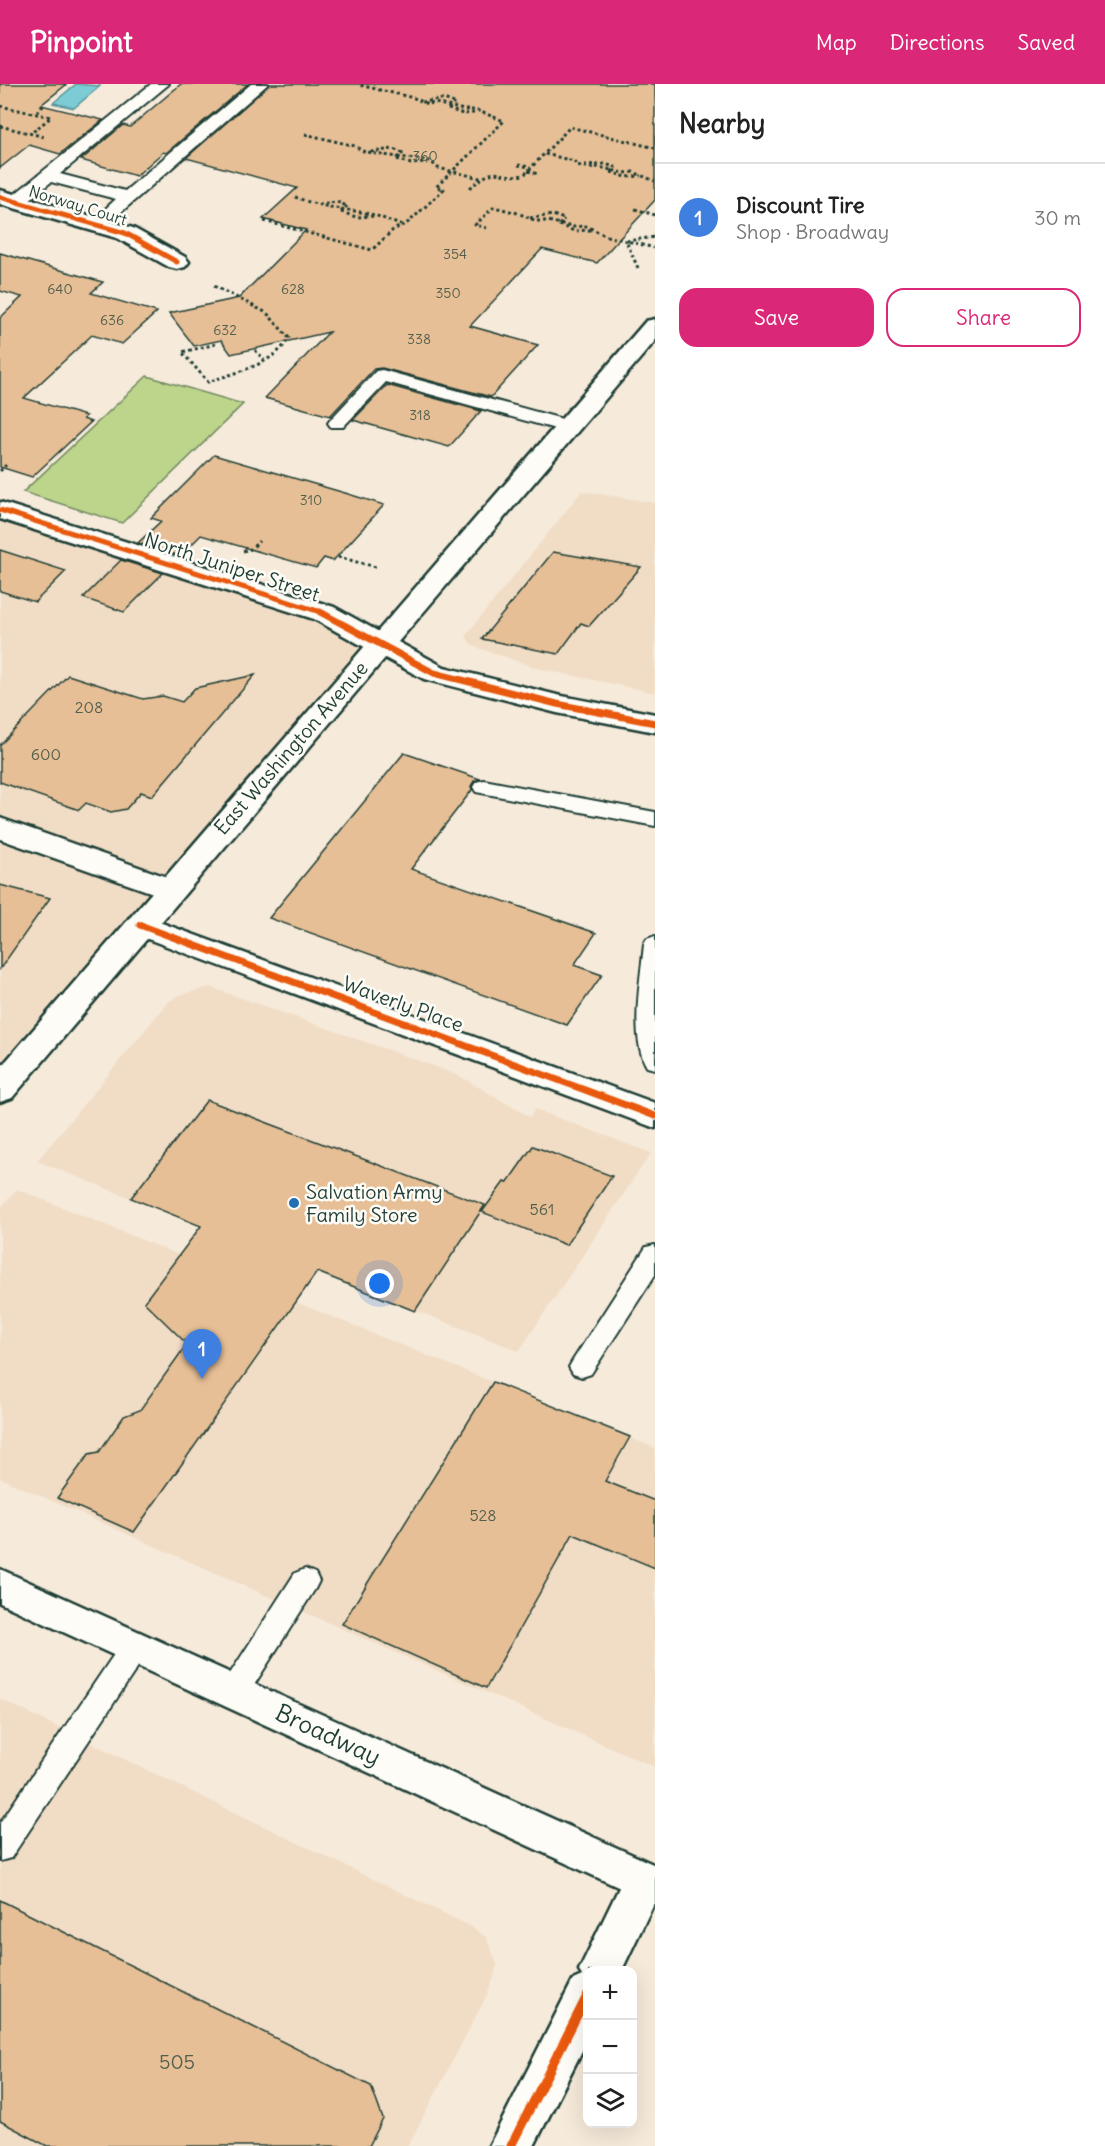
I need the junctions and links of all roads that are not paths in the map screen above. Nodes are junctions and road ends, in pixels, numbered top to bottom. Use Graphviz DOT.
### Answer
graph roads {
  1 [pos="161,84"];
  2 [pos="260,84"];
  3 [pos="49,176"];
  4 [pos="128,197"];
  5 [pos="9,199"];
  6 [pos="97,224"];
  7 [pos="177,262"];
  8 [pos="655,326"];
  9 [pos="337,423"];
  10 [pos="570,427"];
  11 [pos="0,510"];
  12 [pos="380,644"];
  13 [pos="655,723"];
  14 [pos="484,788"];
  15 [pos="655,819"];
  16 [pos="0,828"];
  17 [pos="170,889"];
  18 [pos="140,925"];
  19 [pos="655,944"];
  20 [pos="655,1061"];
  21 [pos="0,1090"];
  22 [pos="655,1116"];
  23 [pos="655,1254"];
  24 [pos="582,1367"];
  25 [pos="305,1581"];
  26 [pos="0,1585"];
  27 [pos="135,1647"];
  28 [pos="234,1692"];
  29 [pos="0,1848"];
  30 [pos="650,1883"];
  31 [pos="603,1966"];
  32 [pos="583,2005"];
  33 [pos="512,2146"];
  1 -- 3 [label="lane"];
  2 -- 4 [label="lane"];
  3 -- 4 [label="lane"];
  3 -- 5 [label="lane"];
  4 -- 6 [label="lane"];
  5 -- 6 [label="main road, Norway Court"];
  6 -- 7 [label="main road, Norway Court"];
  8 -- 10 [label="main road, East Washington Avenue"];
  9 -- 10 [label="lane"];
  10 -- 12 [label="main road, East Washington Avenue"];
  11 -- 12 [label="main road, North Juniper Street"];
  12 -- 13 [label="main road, North Juniper Street"];
  12 -- 17 [label="main road, East Washington Avenue"];
  14 -- 15 [label="lane"];
  16 -- 17 [label="main road"];
  17 -- 18 [label="main road, East Washington Avenue"];
  18 -- 21 [label="main road, East Washington Avenue"];
  18 -- 22 [label="main road, Waverly Place"];
  19 -- 20 [label="lane"];
  23 -- 24 [label="lane"];
  25 -- 28 [label="lane"];
  26 -- 27 [label="main road, Broadway"];
  27 -- 28 [label="main road, Broadway"];
  27 -- 29 [label="lane"];
  28 -- 30 [label="main road, Broadway"];
  30 -- 31 [label="main road"];
  32 -- 33 [label="main road"];
}
